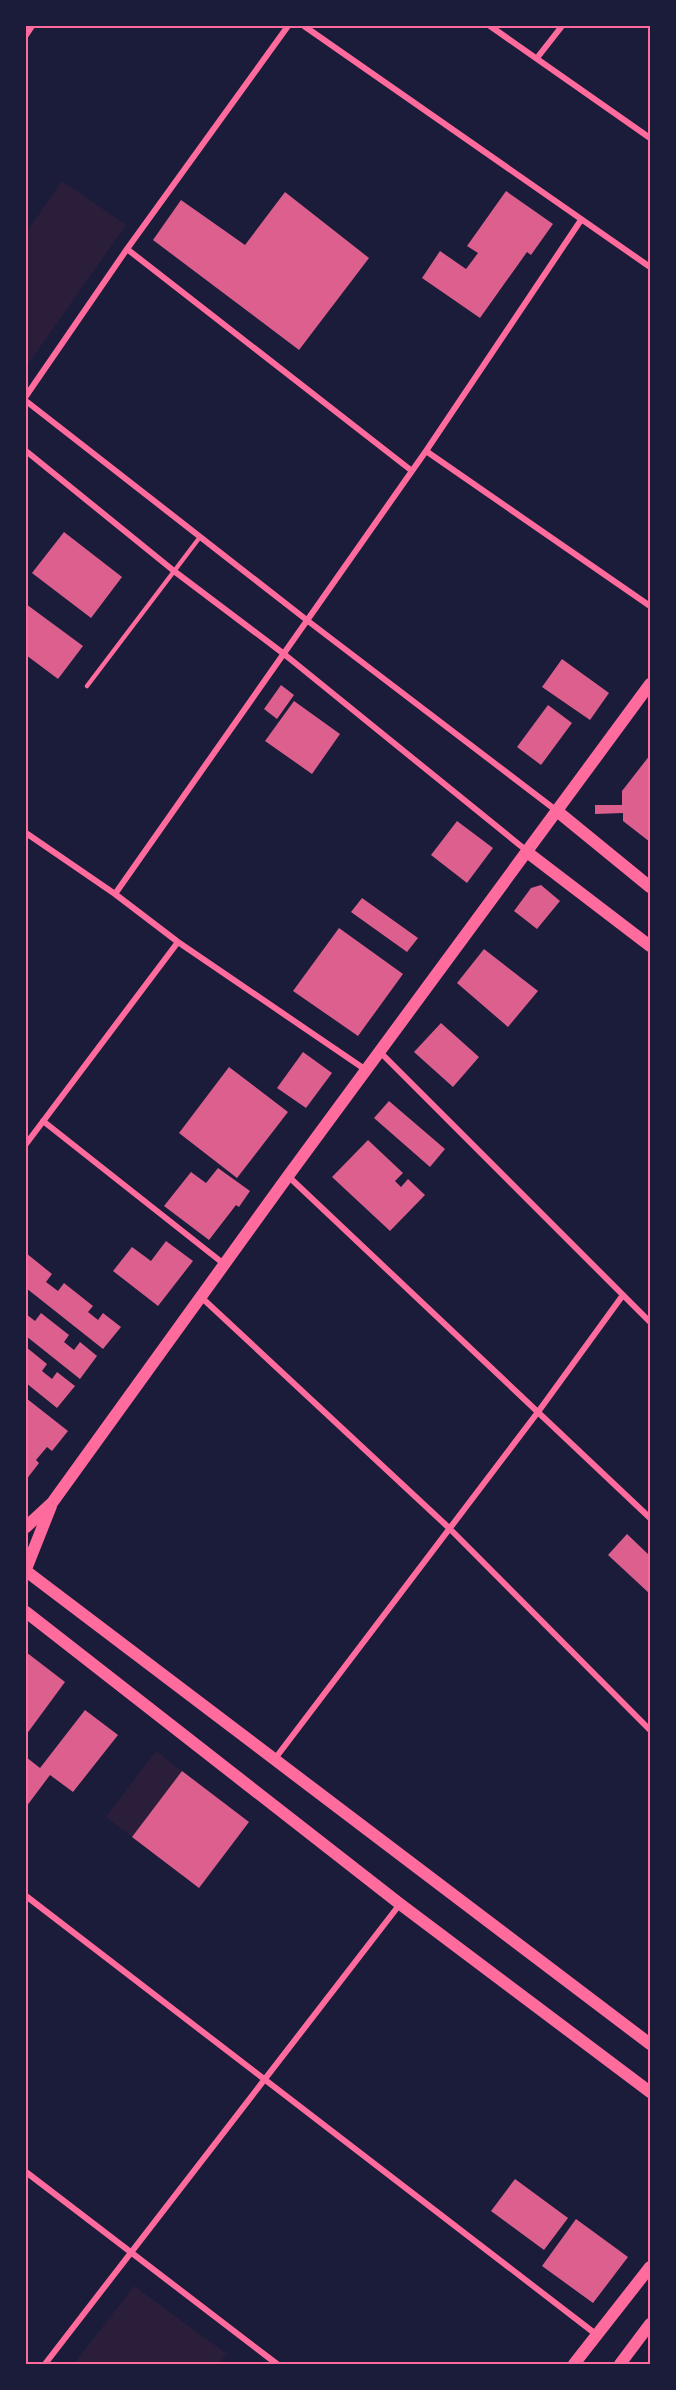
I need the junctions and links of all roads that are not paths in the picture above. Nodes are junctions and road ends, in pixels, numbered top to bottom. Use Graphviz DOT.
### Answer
graph roads {
  1 [pos="32,26"];
  2 [pos="288,26"];
  3 [pos="304,26"];
  4 [pos="489,26"];
  5 [pos="562,26"];
  6 [pos="26,35"];
  7 [pos="537,58"];
  8 [pos="651,138"];
  9 [pos="581,220"];
  10 [pos="127,249"];
  11 [pos="651,267"];
  12 [pos="26,396"];
  13 [pos="26,401"];
  14 [pos="26,451"];
  15 [pos="426,451"];
  16 [pos="412,471"];
  17 [pos="200,537"];
  18 [pos="174,571"];
  19 [pos="651,606"];
  20 [pos="308,621"];
  21 [pos="284,654"];
  22 [pos="651,684"];
  23 [pos="87,686"];
  24 [pos="557,811"];
  25 [pos="26,833"];
  26 [pos="527,852"];
  27 [pos="651,887"];
  28 [pos="115,894"];
  29 [pos="178,942"];
  30 [pos="651,946"];
  31 [pos="380,1051"];
  32 [pos="366,1070"];
  33 [pos="43,1121"];
  34 [pos="26,1144"];
  35 [pos="288,1176"];
  36 [pos="224,1264"];
  37 [pos="623,1295"];
  38 [pos="201,1297"];
  39 [pos="651,1322"];
  40 [pos="538,1412"];
  41 [pos="52,1503"];
  42 [pos="651,1518"];
  43 [pos="26,1527"];
  44 [pos="448,1527"];
  45 [pos="26,1571"];
  46 [pos="26,1612"];
  47 [pos="651,1730"];
  48 [pos="274,1760"];
  49 [pos="26,1896"];
  50 [pos="400,1904"];
  51 [pos="651,2044"];
  52 [pos="265,2080"];
  53 [pos="651,2092"];
  54 [pos="26,2172"];
  55 [pos="131,2253"];
  56 [pos="651,2267"];
  57 [pos="651,2324"];
  58 [pos="597,2335"];
  59 [pos="45,2364"];
  60 [pos="277,2364"];
  61 [pos="574,2364"];
  62 [pos="620,2364"];
  1 -- 6 [label="street"];
  2 -- 10 [label="street"];
  3 -- 9 [label="street"];
  4 -- 7 [label="street"];
  5 -- 7 [label="street"];
  7 -- 8 [label="street"];
  9 -- 11 [label="street"];
  9 -- 15 [label="street"];
  10 -- 12 [label="street"];
  10 -- 16 [label="street"];
  13 -- 17 [label="street"];
  14 -- 18 [label="street"];
  15 -- 16 [label="street"];
  15 -- 19 [label="street"];
  16 -- 20 [label="street"];
  17 -- 18 [label="lane"];
  17 -- 20 [label="street"];
  18 -- 21 [label="street"];
  18 -- 23 [label="lane"];
  20 -- 21 [label="street"];
  20 -- 24 [label="street"];
  21 -- 26 [label="street"];
  21 -- 28 [label="street"];
  22 -- 24 [label="main road"];
  24 -- 26 [label="main road"];
  24 -- 27 [label="main road"];
  25 -- 28 [label="street"];
  26 -- 30 [label="main road"];
  26 -- 31 [label="main road"];
  28 -- 29 [label="street"];
  29 -- 32 [label="street"];
  29 -- 33 [label="street"];
  31 -- 32 [label="main road"];
  31 -- 37 [label="street"];
  32 -- 35 [label="main road"];
  33 -- 34 [label="street"];
  33 -- 36 [label="street"];
  35 -- 36 [label="main road"];
  35 -- 40 [label="street"];
  36 -- 38 [label="main road"];
  37 -- 39 [label="street"];
  37 -- 40 [label="street"];
  38 -- 41 [label="main road"];
  38 -- 44 [label="street"];
  40 -- 42 [label="street"];
  40 -- 44 [label="street"];
  41 -- 43 [label="main road"];
  41 -- 45 [label="main road"];
  44 -- 47 [label="street"];
  44 -- 48 [label="street"];
  45 -- 48 [label="main road"];
  46 -- 50 [label="main road"];
  48 -- 51 [label="main road"];
  49 -- 52 [label="street"];
  50 -- 52 [label="street"];
  50 -- 53 [label="main road"];
  52 -- 55 [label="street"];
  52 -- 58 [label="street"];
  54 -- 55 [label="street"];
  55 -- 59 [label="street"];
  55 -- 60 [label="street"];
  56 -- 58 [label="main road"];
  57 -- 62 [label="main road"];
  58 -- 61 [label="main road"];
}
